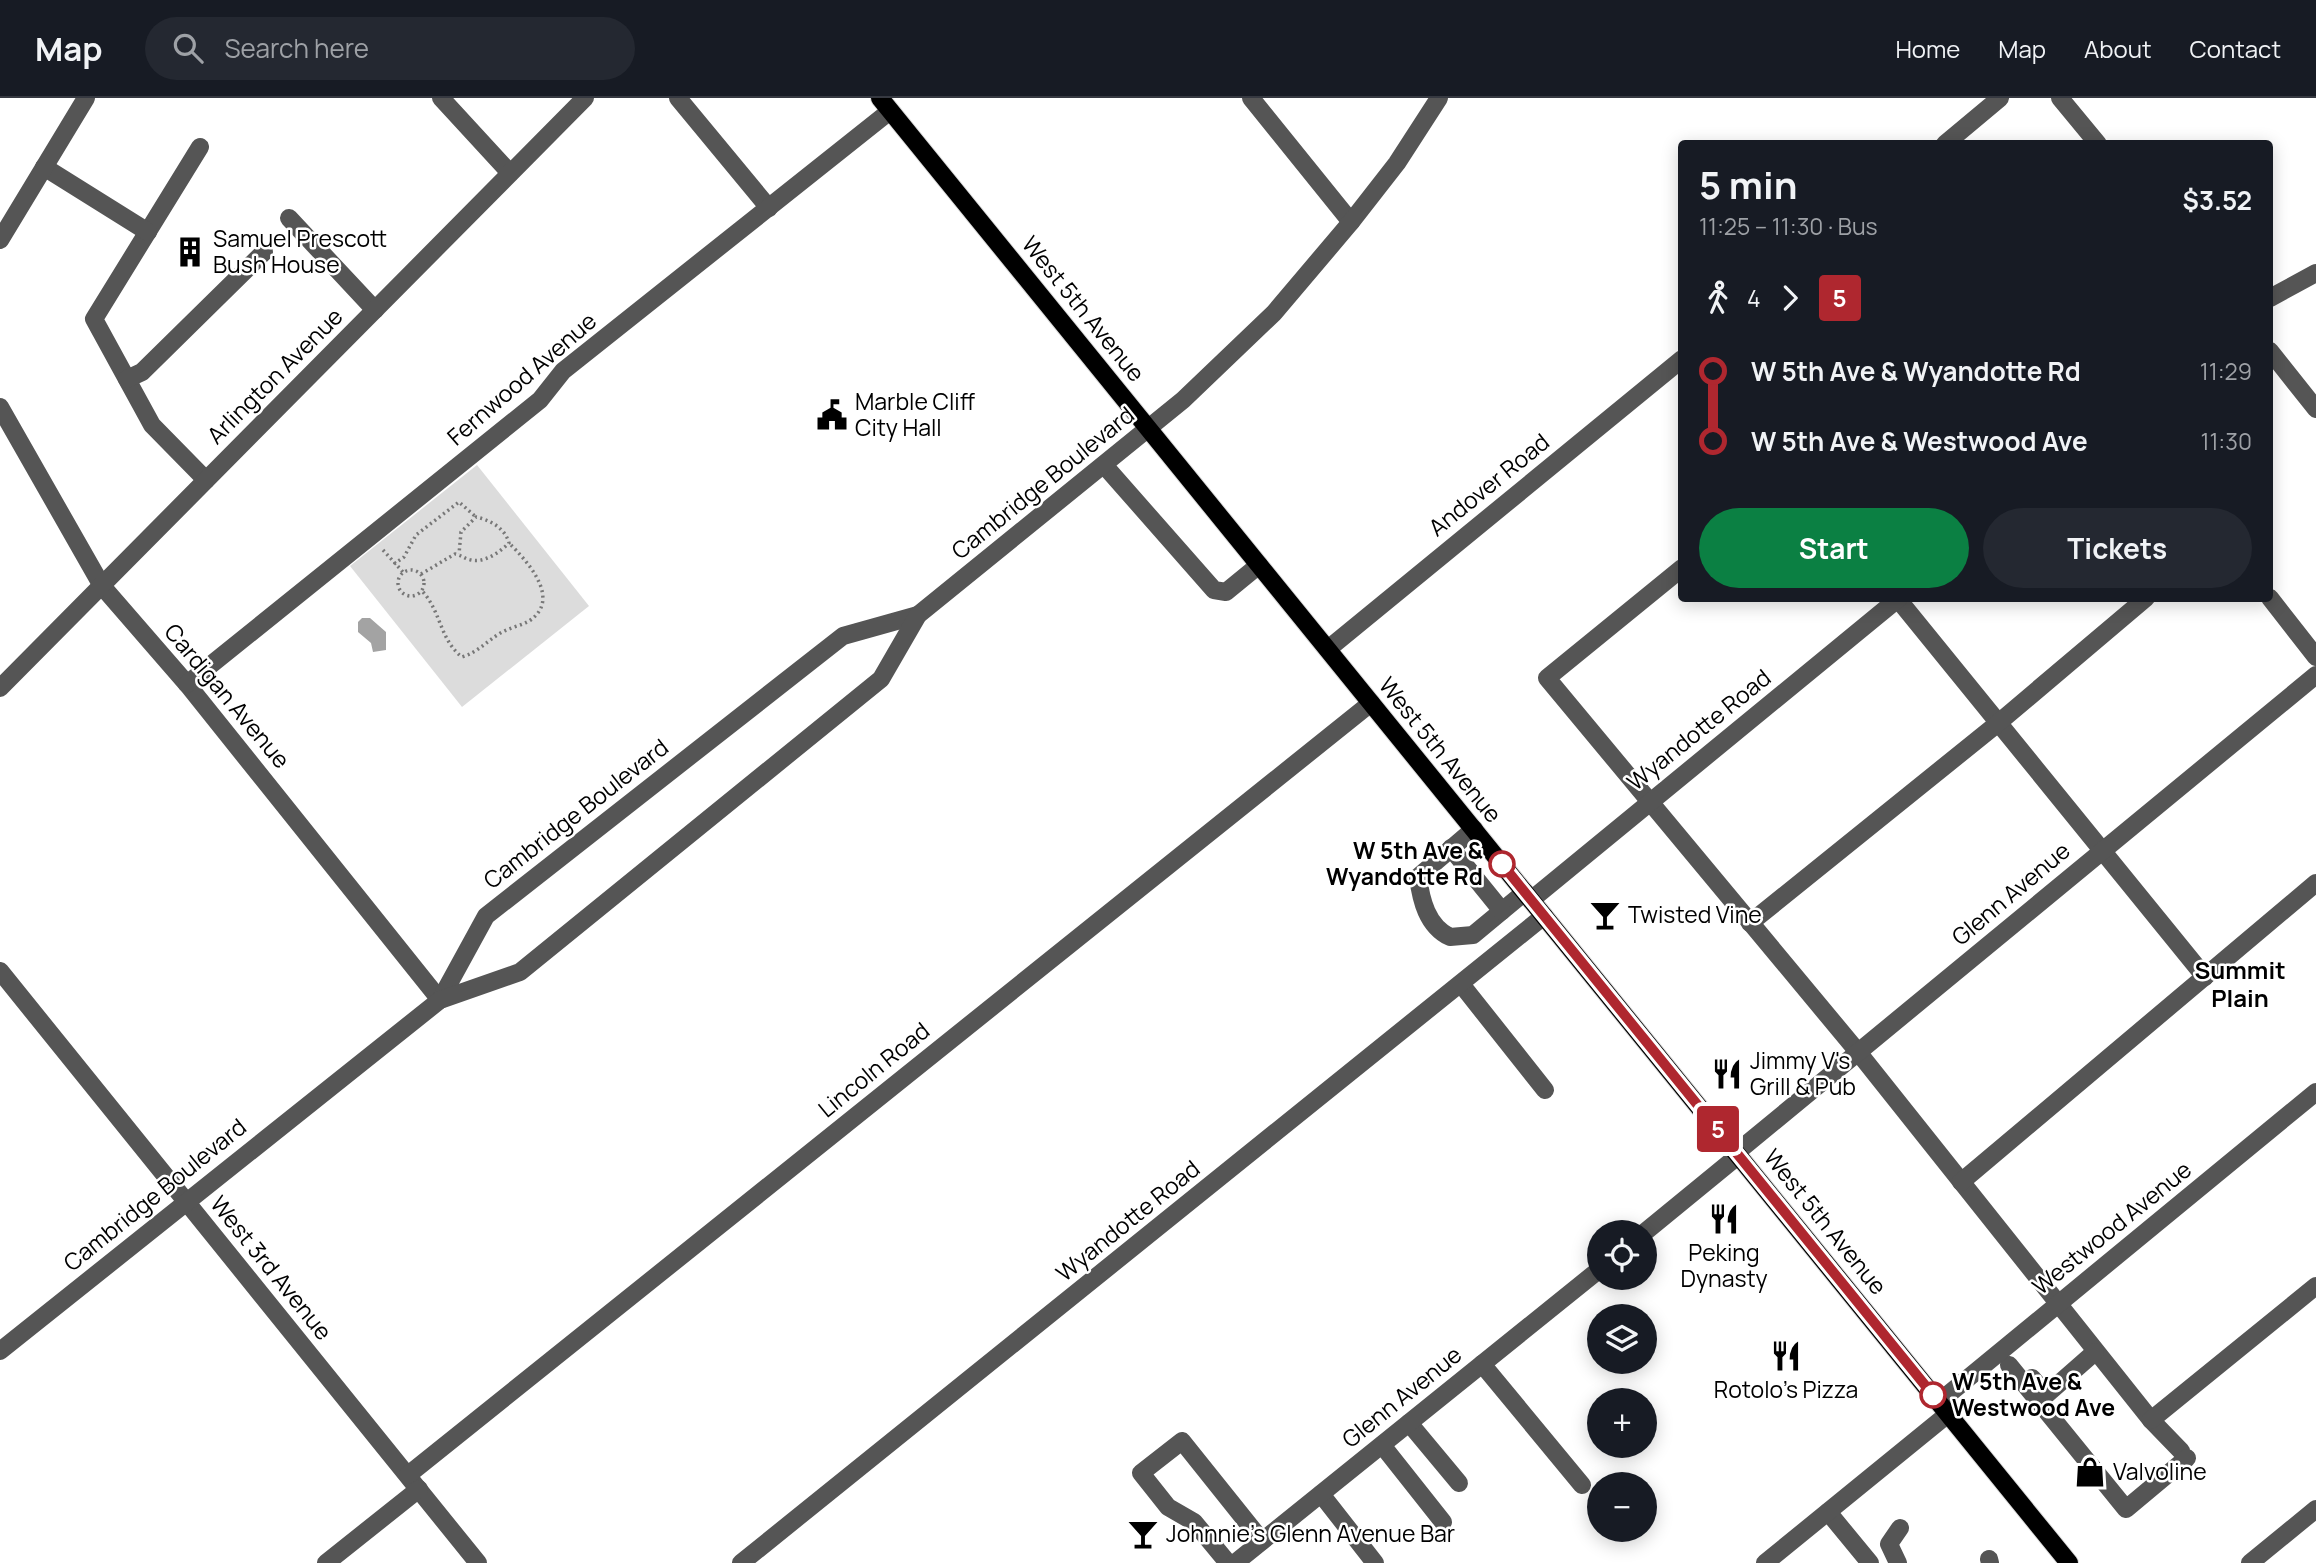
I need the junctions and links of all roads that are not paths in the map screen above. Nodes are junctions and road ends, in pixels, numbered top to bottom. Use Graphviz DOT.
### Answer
graph roads {
  1 [pos="86,98"];
  2 [pos="441,98"];
  3 [pos="585,98"];
  4 [pos="678,98"];
  5 [pos="1251,98"];
  6 [pos="1439,98"];
  7 [pos="2000,98"];
  8 [pos="2060,98"];
  9 [pos="885,105"];
  10 [pos="1950,140"];
  11 [pos="2095,140"];
  12 [pos="200,147"];
  13 [pos="44,167"];
  14 [pos="510,173"];
  15 [pos="769,208"];
  16 [pos="289,218"];
  17 [pos="1351,222"];
  18 [pos="148,232"];
  19 [pos="0,240"];
  20 [pos="264,252"];
  21 [pos="2316,273"];
  22 [pos="2273,296"];
  23 [pos="375,310"];
  24 [pos="2273,355"];
  25 [pos="1678,362"];
  26 [pos="127,379"];
  27 [pos="0,407"];
  28 [pos="2316,409"];
  29 [pos="1149,429"];
  30 [pos="1104,465"];
  31 [pos="206,480"];
  32 [pos="1259,565"];
  33 [pos="1678,571"];
  34 [pos="102,586"];
  35 [pos="1894,602"];
  36 [pos="1900,602"];
  37 [pos="2141,602"];
  38 [pos="2273,602"];
  39 [pos="918,615"];
  40 [pos="1328,649"];
  41 [pos="2316,657"];
  42 [pos="2316,675"];
  43 [pos="187,684"];
  44 [pos="0,688"];
  45 [pos="1371,703"];
  46 [pos="1997,724"];
  47 [pos="1650,802"];
  48 [pos="1474,829"];
  49 [pos="1451,848"];
  50 [pos="2101,852"];
  51 [pos="2316,883"];
  52 [pos="1528,896"];
  53 [pos="1502,911"];
  54 [pos="1544,916"];
  55 [pos="1751,923"];
  56 [pos="1486,924"];
  57 [pos="1506,948"];
  58 [pos="0,971"];
  59 [pos="2205,977"];
  60 [pos="1461,984"];
  61 [pos="440,1000"];
  62 [pos="1858,1052"];
  63 [pos="1545,1090"];
  64 [pos="2316,1092"];
  65 [pos="1738,1153"];
  66 [pos="1961,1182"];
  67 [pos="185,1202"];
  68 [pos="1657,1222"];
  69 [pos="1587,1279"];
  70 [pos="2316,1286"];
  71 [pos="2058,1304"];
  72 [pos="0,1351"];
  73 [pos="2095,1352"];
  74 [pos="1482,1364"];
  75 [pos="1943,1408"];
  76 [pos="2151,1420"];
  77 [pos="1409,1423"];
  78 [pos="1382,1445"];
  79 [pos="413,1482"];
  80 [pos="1459,1483"];
  81 [pos="1582,1485"];
  82 [pos="1321,1494"];
  83 [pos="2316,1509"];
  84 [pos="1828,1512"];
  85 [pos="1443,1522"];
  86 [pos="1900,1528"];
  87 [pos="1262,1541"];
  88 [pos="1889,1544"];
  89 [pos="2269,1557"];
  90 [pos="326,1563"];
  91 [pos="478,1563"];
  92 [pos="741,1563"];
  93 [pos="1228,1563"];
  94 [pos="1235,1563"];
  95 [pos="1375,1563"];
  96 [pos="1765,1563"];
  97 [pos="1870,1563"];
  98 [pos="1889,1563"];
  99 [pos="1898,1563"];
  100 [pos="1909,1563"];
  101 [pos="2068,1563"];
  102 [pos="2250,1563"];
  1 -- 13 [label="street"];
  2 -- 14 [label="street"];
  3 -- 14 [label="street, Arlington Avenue"];
  4 -- 15 [label="street"];
  5 -- 17 [label="street"];
  6 -- 17 [label="street, Cambridge Boulevard"];
  7 -- 10 [label="street"];
  8 -- 11 [label="street"];
  9 -- 15 [label="street, Fernwood Avenue"];
  9 -- 29 [label="main road, West 5th Avenue"];
  12 -- 18 [label="street"];
  13 -- 18 [label="street"];
  13 -- 19 [label="street"];
  14 -- 23 [label="street, Arlington Avenue"];
  15 -- 43 [label="street, Fernwood Avenue"];
  16 -- 23 [label="street"];
  17 -- 29 [label="street, Cambridge Boulevard"];
  18 -- 26 [label="street"];
  20 -- 26 [label="street"];
  21 -- 22 [label="street"];
  23 -- 31 [label="street, Arlington Avenue"];
  24 -- 28 [label="street"];
  25 -- 40 [label="street, Andover Road"];
  26 -- 31 [label="street"];
  27 -- 34 [label="street, Cardigan Avenue"];
  29 -- 30 [label="street, Cambridge Boulevard"];
  29 -- 32 [label="main road, West 5th Avenue"];
  30 -- 32 [label="street"];
  30 -- 39 [label="street, Cambridge Boulevard"];
  31 -- 34 [label="street, Arlington Avenue"];
  32 -- 40 [label="main road, West 5th Avenue"];
  33 -- 47 [label="street"];
  34 -- 43 [label="street, Cardigan Avenue"];
  34 -- 44 [label="street, Arlington Avenue"];
  35 -- 47 [label="street, Wyandotte Road"];
  36 -- 46 [label="street"];
  37 -- 46 [label="street"];
  38 -- 41 [label="street"];
  39 -- 61 [label="street, Cambridge Boulevard"];
  39 -- 61 [label="street, Cambridge Boulevard"];
  40 -- 45 [label="main road, West 5th Avenue"];
  42 -- 50 [label="street, Glenn Avenue"];
  43 -- 61 [label="street, Cardigan Avenue"];
  45 -- 48 [label="main road, West 5th Avenue"];
  45 -- 79 [label="street, Lincoln Road"];
  46 -- 50 [label="street"];
  46 -- 55 [label="street"];
  47 -- 52 [label="street, Wyandotte Road"];
  47 -- 55 [label="street"];
  48 -- 49 [label="street"];
  48 -- 52 [label="main road, West 5th Avenue"];
  49 -- 53 [label="street"];
  49 -- 56 [label="street, Wyandotte Road"];
  50 -- 59 [label="street"];
  50 -- 62 [label="street, Glenn Avenue"];
  51 -- 59 [label="street"];
  52 -- 53 [label="street, Wyandotte Road"];
  52 -- 54 [label="main road, West 5th Avenue"];
  53 -- 56 [label="street, Wyandotte Road"];
  54 -- 57 [label="street, Wyandotte Road"];
  54 -- 65 [label="main road, West 5th Avenue"];
  55 -- 62 [label="street"];
  56 -- 57 [label="street"];
  57 -- 60 [label="street, Wyandotte Road"];
  58 -- 67 [label="street, West 3rd Avenue"];
  59 -- 66 [label="street"];
  60 -- 63 [label="street"];
  60 -- 92 [label="street, Wyandotte Road"];
  61 -- 67 [label="street, Cambridge Boulevard"];
  62 -- 65 [label="street, Glenn Avenue"];
  62 -- 66 [label="street"];
  64 -- 71 [label="street, Westwood Avenue"];
  65 -- 68 [label="street, Glenn Avenue"];
  65 -- 75 [label="main road, West 5th Avenue"];
  66 -- 71 [label="street"];
  67 -- 72 [label="street, Cambridge Boulevard"];
  67 -- 79 [label="street, West 3rd Avenue"];
  69 -- 74 [label="street, Glenn Avenue"];
  70 -- 76 [label="street"];
  71 -- 73 [label="street"];
  71 -- 75 [label="street, Westwood Avenue"];
  73 -- 76 [label="street"];
  73 -- 76 [label="street"];
  74 -- 77 [label="street, Glenn Avenue"];
  74 -- 81 [label="street"];
  75 -- 84 [label="street, Westwood Avenue"];
  75 -- 101 [label="main road, West 5th Avenue"];
  77 -- 78 [label="street, Glenn Avenue"];
  77 -- 80 [label="street"];
  78 -- 82 [label="street, Glenn Avenue"];
  78 -- 85 [label="street"];
  79 -- 90 [label="street, Lincoln Road"];
  79 -- 91 [label="street, West 3rd Avenue"];
  82 -- 87 [label="street, Glenn Avenue"];
  82 -- 95 [label="street"];
  83 -- 89 [label="street"];
  84 -- 96 [label="street, Westwood Avenue"];
  84 -- 97 [label="street"];
  86 -- 88 [label="street"];
  87 -- 93 [label="street"];
  87 -- 94 [label="street, Glenn Avenue"];
  88 -- 98 [label="street"];
  88 -- 99 [label="street"];
  88 -- 100 [label="street"];
  89 -- 102 [label="street"];
}
